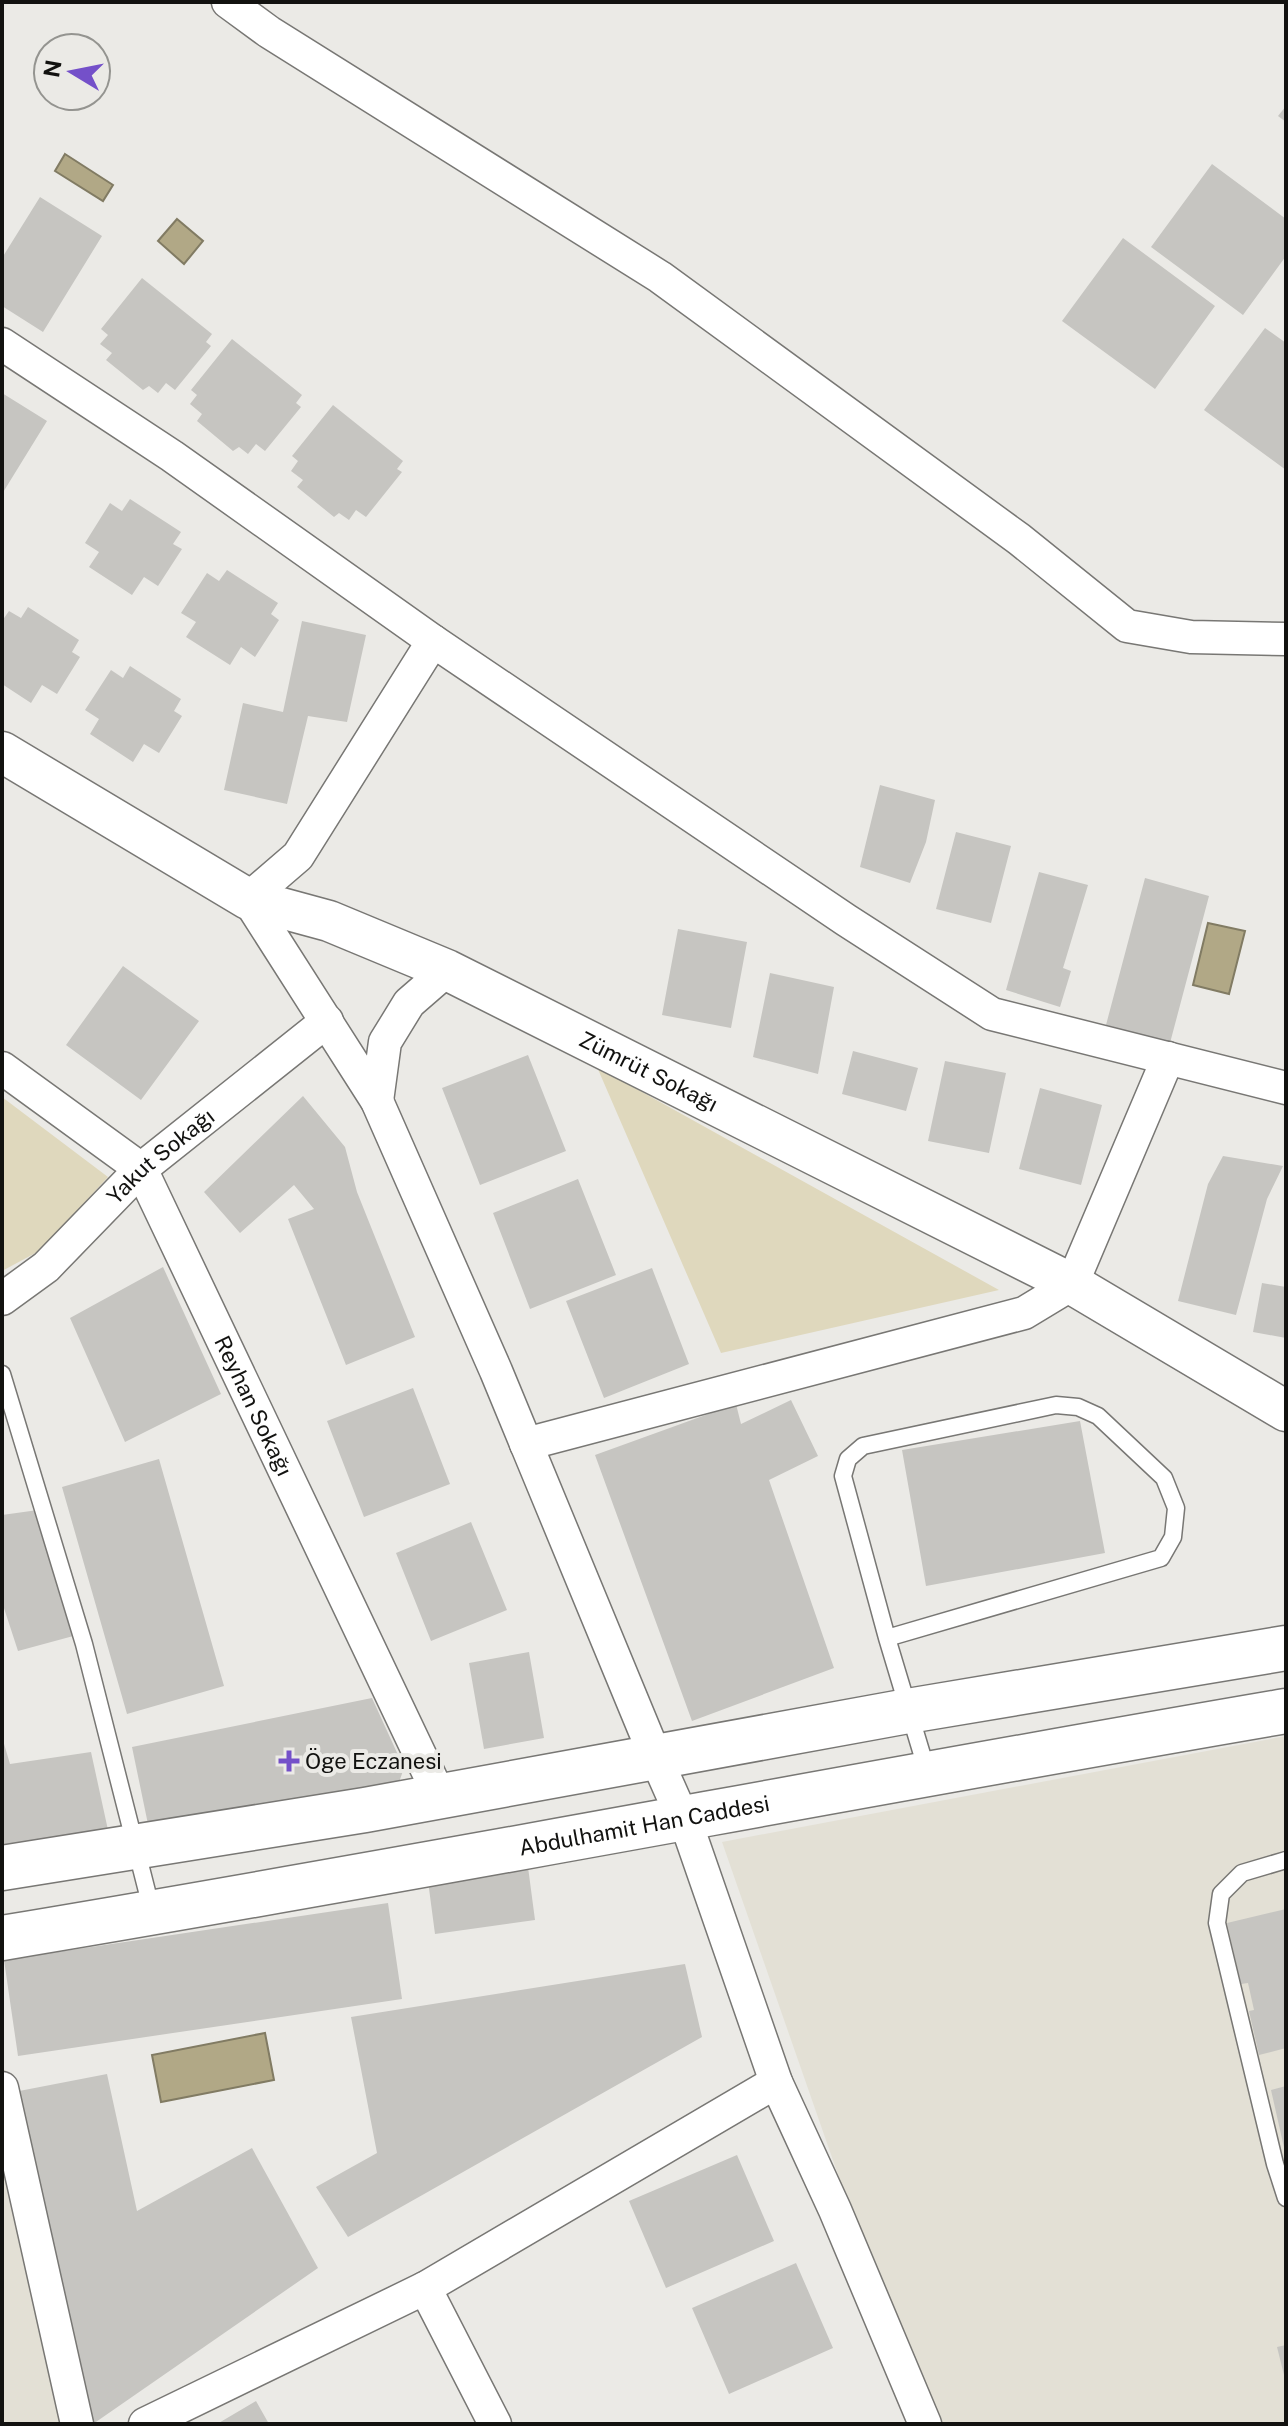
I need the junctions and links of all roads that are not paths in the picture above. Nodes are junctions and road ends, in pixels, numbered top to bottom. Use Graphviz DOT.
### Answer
graph roads {
  1 [pos="228,2"];
  2 [pos="2,344"];
  3 [pos="1286,639"];
  4 [pos="433,641"];
  5 [pos="2,752"];
  6 [pos="248,899"];
  7 [pos="447,970"];
  8 [pos="327,1021"];
  9 [pos="1168,1058"];
  10 [pos="2,1068"];
  11 [pos="1286,1088"];
  12 [pos="377,1101"];
  13 [pos="141,1169"];
  14 [pos="1072,1284"];
  15 [pos="2,1299"];
  16 [pos="2,1374"];
  17 [pos="1286,1411"];
  18 [pos="526,1444"];
  19 [pos="887,1638"];
  20 [pos="1286,1648"];
  21 [pos="908,1711"];
  22 [pos="1286,1711"];
  23 [pos="656,1758"];
  24 [pos="927,1772"];
  25 [pos="440,1797"];
  26 [pos="684,1818"];
  27 [pos="136,1846"];
  28 [pos="1286,1860"];
  29 [pos="2,1868"];
  30 [pos="153,1913"];
  31 [pos="2,1938"];
  32 [pos="776,2082"];
  33 [pos="2,2088"];
  34 [pos="1286,2198"];
  35 [pos="425,2288"];
  36 [pos="77,2424"];
  37 [pos="145,2424"];
  38 [pos="495,2424"];
  39 [pos="925,2424"];
  1 -- 3 [label="street"];
  2 -- 4 [label="street"];
  4 -- 6 [label="street"];
  4 -- 9 [label="street"];
  5 -- 6 [label="street, Zümrüt Sokağı"];
  6 -- 7 [label="street, Zümrüt Sokağı"];
  6 -- 8 [label="street"];
  7 -- 12 [label="street"];
  7 -- 14 [label="street, Zümrüt Sokağı"];
  8 -- 12 [label="street"];
  8 -- 13 [label="street, Yakut Sokağı"];
  9 -- 11 [label="street"];
  9 -- 14 [label="street"];
  10 -- 13 [label="street, Reyhan Sokağı"];
  12 -- 18 [label="street"];
  13 -- 15 [label="street, Yakut Sokağı"];
  13 -- 25 [label="street, Reyhan Sokağı"];
  14 -- 17 [label="street, Zümrüt Sokağı"];
  14 -- 18 [label="street"];
  16 -- 27 [label="lane"];
  18 -- 23 [label="street"];
  19 -- 19 [label="lane"];
  19 -- 21 [label="lane"];
  20 -- 21 [label="main road"];
  21 -- 23 [label="main road"];
  21 -- 24 [label="lane"];
  22 -- 24 [label="main road, Abdulhamit Han Caddesi"];
  23 -- 25 [label="main road"];
  23 -- 26 [label="street"];
  24 -- 26 [label="main road, Abdulhamit Han Caddesi"];
  25 -- 27 [label="main road"];
  26 -- 30 [label="main road, Abdulhamit Han Caddesi"];
  26 -- 32 [label="street"];
  27 -- 29 [label="main road"];
  27 -- 30 [label="lane"];
  28 -- 34 [label="lane"];
  30 -- 31 [label="main road, Abdulhamit Han Caddesi"];
  32 -- 35 [label="street"];
  32 -- 39 [label="street"];
  33 -- 36 [label="street"];
  35 -- 37 [label="street"];
  35 -- 38 [label="street"];
}
